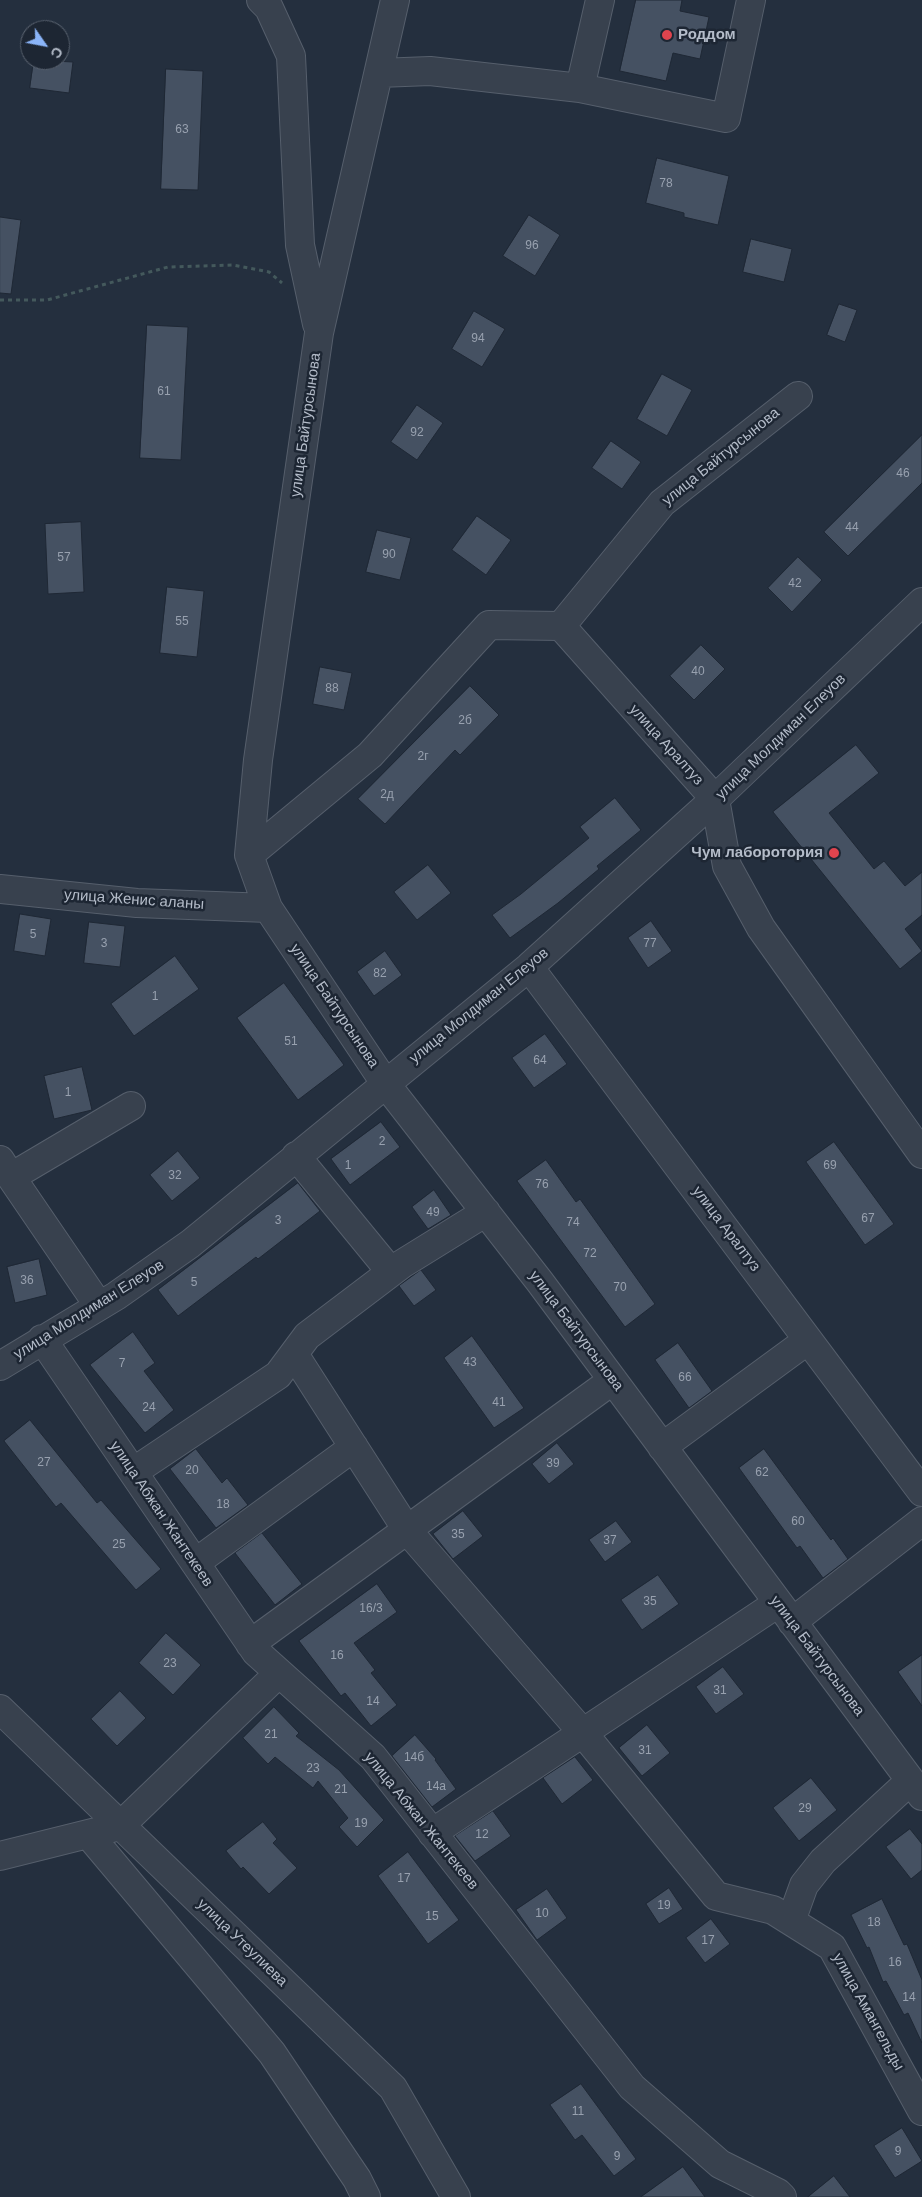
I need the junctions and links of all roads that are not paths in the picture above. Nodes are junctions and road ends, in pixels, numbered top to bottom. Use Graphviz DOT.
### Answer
graph roads {
  1 [pos="395,0"];
  2 [pos="600,0"];
  3 [pos="751,0"];
  4 [pos="268,2"];
  5 [pos="379,73"];
  6 [pos="580,88"];
  7 [pos="319,333"];
  8 [pos="798,396"];
  9 [pos="922,602"];
  10 [pos="561,626"];
  11 [pos="715,799"];
  12 [pos="249,855"];
  13 [pos="0,889"];
  14 [pos="268,908"];
  15 [pos="529,966"];
  16 [pos="385,1083"];
  17 [pos="131,1106"];
  18 [pos="922,1154"];
  19 [pos="296,1156"];
  20 [pos="6,1168"];
  21 [pos="486,1212"];
  22 [pos="391,1272"];
  23 [pos="99,1306"];
  24 [pos="42,1339"];
  25 [pos="808,1340"];
  26 [pos="294,1354"];
  27 [pos="0,1366"];
  28 [pos="613,1380"];
  29 [pos="354,1447"];
  30 [pos="662,1447"];
  31 [pos="133,1472"];
  32 [pos="922,1492"];
  33 [pos="922,1521"];
  34 [pos="407,1530"];
  35 [pos="195,1563"];
  36 [pos="785,1613"];
  37 [pos="250,1644"];
  38 [pos="279,1673"];
  39 [pos="0,1709"];
  40 [pos="583,1733"];
  41 [pos="916,1788"];
  42 [pos="120,1826"];
  43 [pos="432,1833"];
  44 [pos="89,1835"];
  45 [pos="0,1856"];
  46 [pos="791,1921"];
  47 [pos="922,2111"];
  48 [pos="366,2197"];
  49 [pos="456,2197"];
  50 [pos="782,2197"];
  1 -- 5 [label="street, улица Байтурсынова"];
  2 -- 6 [label="street"];
  3 -- 6 [label="street"];
  4 -- 7 [label="street"];
  5 -- 6 [label="street"];
  5 -- 7 [label="street, улица Байтурсынова"];
  7 -- 12 [label="street, улица Байтурсынова"];
  8 -- 10 [label="street, улица Байтурсынова"];
  9 -- 11 [label="street, улица Молдиман Елеуов"];
  10 -- 11 [label="street, улица Аралтуз"];
  10 -- 12 [label="street"];
  11 -- 15 [label="street, улица Молдиман Елеуов"];
  11 -- 18 [label="street, улица Аралтуз"];
  12 -- 14 [label="street, улица Байтурсынова"];
  13 -- 14 [label="street, улица Женис аланы"];
  14 -- 16 [label="street, улица Байтурсынова"];
  15 -- 16 [label="street, улица Молдиман Елеуов"];
  15 -- 25 [label="street, улица Аралтуз"];
  16 -- 19 [label="street, улица Молдиман Елеуов"];
  16 -- 21 [label="street, улица Байтурсынова"];
  17 -- 20 [label="street"];
  19 -- 22 [label="street"];
  19 -- 23 [label="street, улица Молдиман Елеуов"];
  20 -- 23 [label="street"];
  21 -- 22 [label="street"];
  21 -- 28 [label="street, улица Байтурсынова"];
  22 -- 26 [label="street"];
  23 -- 24 [label="street, улица Молдиман Елеуов"];
  24 -- 27 [label="street, улица Молдиман Елеуов"];
  24 -- 31 [label="street, улица Абжан Жантекеев"];
  25 -- 30 [label="street"];
  25 -- 32 [label="street, улица Аралтуз"];
  26 -- 29 [label="street"];
  26 -- 31 [label="street"];
  28 -- 30 [label="street, улица Байтурсынова"];
  28 -- 34 [label="street"];
  29 -- 34 [label="street"];
  29 -- 35 [label="street"];
  30 -- 36 [label="street, улица Байтурсынова"];
  31 -- 35 [label="street, улица Абжан Жантекеев"];
  33 -- 36 [label="street"];
  34 -- 37 [label="street"];
  34 -- 40 [label="street"];
  35 -- 37 [label="street, улица Абжан Жантекеев"];
  36 -- 40 [label="street"];
  36 -- 41 [label="street, улица Байтурсынова"];
  37 -- 38 [label="street, улица Абжан Жантекеев"];
  38 -- 42 [label="street"];
  38 -- 43 [label="street, улица Абжан Жантекеев"];
  39 -- 42 [label="street, улица Утеулиева"];
  40 -- 43 [label="street"];
  40 -- 46 [label="street, улица Амангельды"];
  41 -- 46 [label="street"];
  42 -- 44 [label="street"];
  42 -- 49 [label="street, улица Утеулиева"];
  43 -- 50 [label="street, улица Абжан Жантекеев"];
  44 -- 45 [label="street"];
  44 -- 48 [label="street"];
  46 -- 47 [label="street, улица Амангельды"];
}
